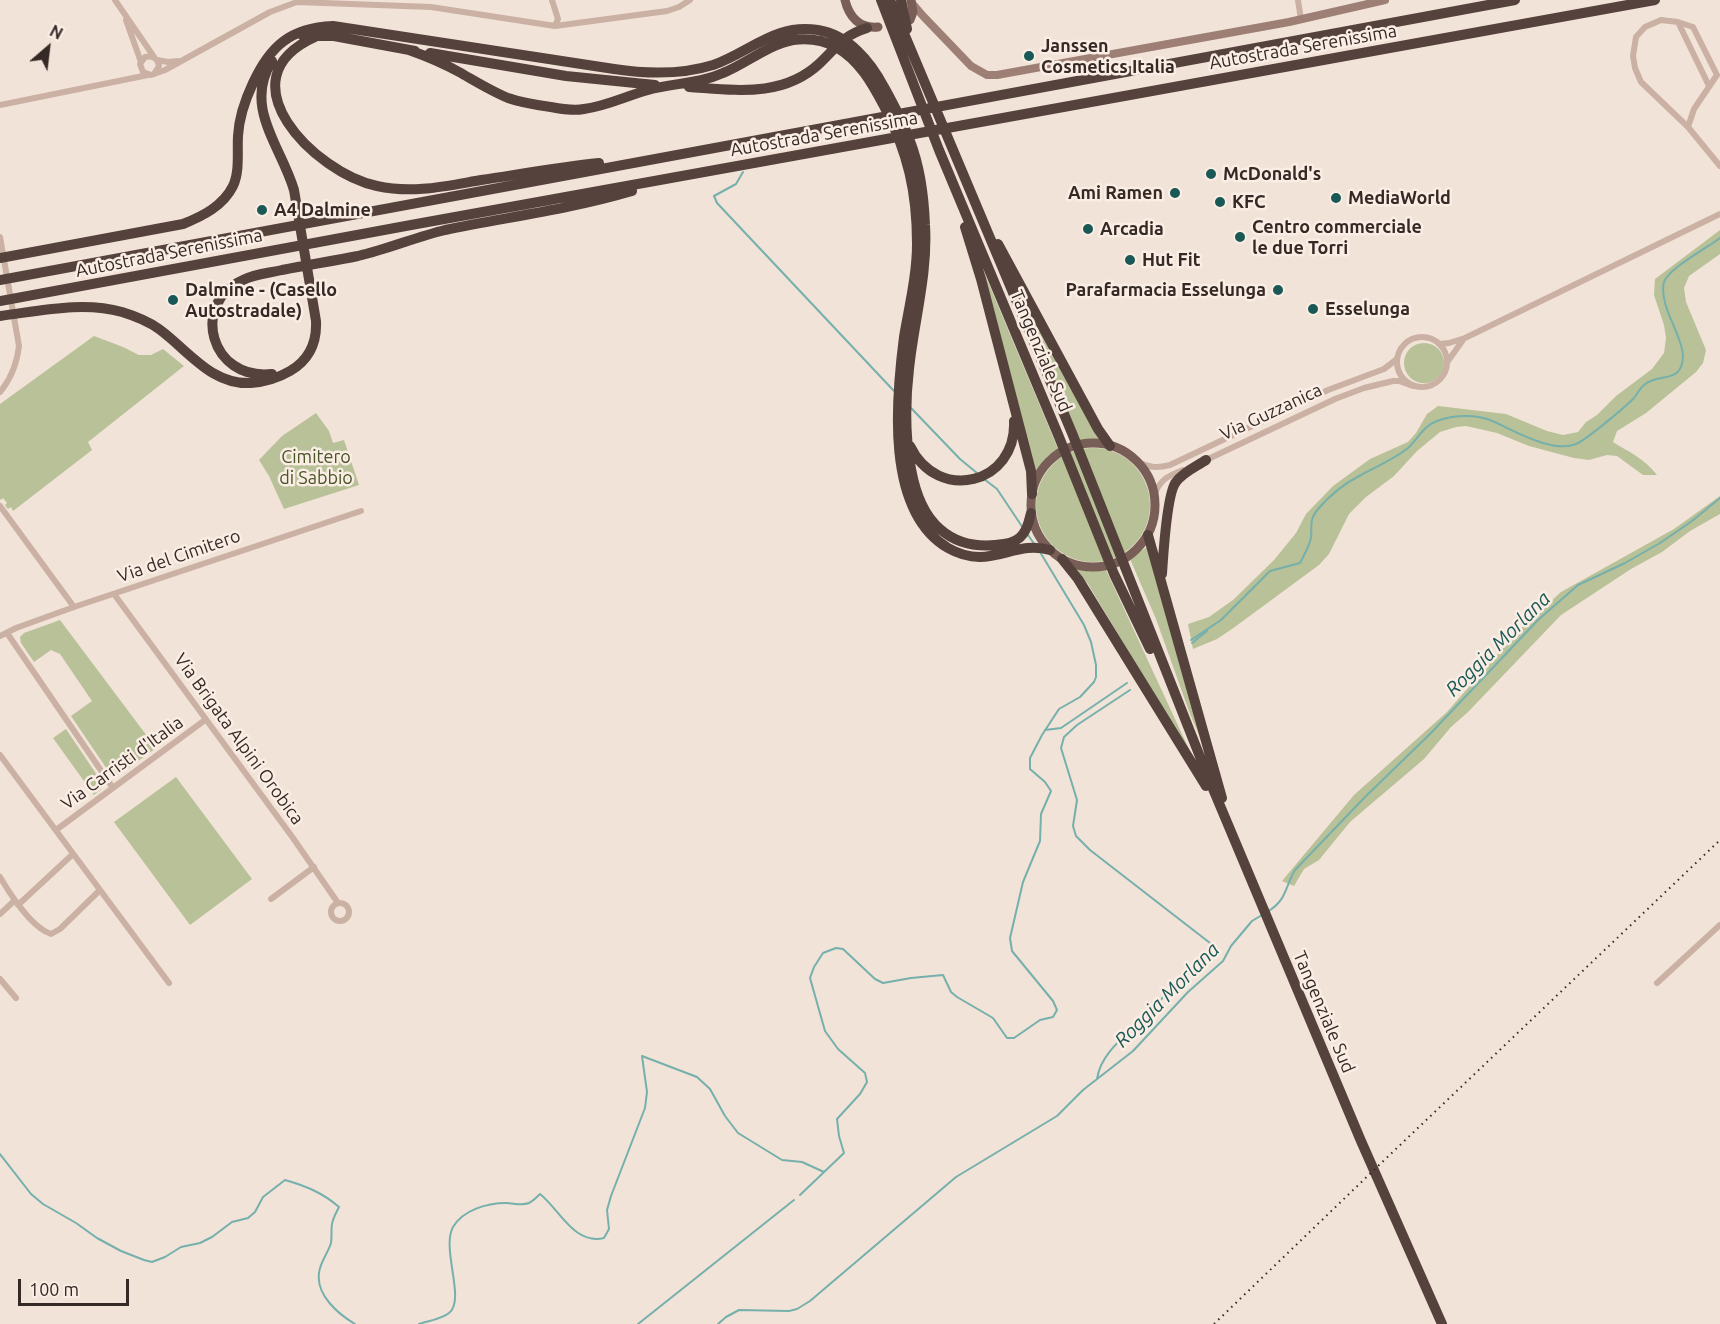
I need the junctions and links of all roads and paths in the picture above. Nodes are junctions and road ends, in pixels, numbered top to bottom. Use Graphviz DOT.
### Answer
graph roads {
  1 [pos="552,0"];
  2 [pos="690,0"];
  3 [pos="845,0"];
  4 [pos="881,0"];
  5 [pos="890,0"];
  6 [pos="1298,0"];
  7 [pos="1385,0"];
  8 [pos="1515,0"];
  9 [pos="1655,0"];
  10 [pos="296,1"];
  11 [pos="908,1"];
  12 [pos="117,3"];
  13 [pos="910,20"];
  14 [pos="1301,20"];
  15 [pos="929,22"];
  16 [pos="1678,22"];
  17 [pos="555,26"];
  18 [pos="873,28"];
  19 [pos="318,35"];
  20 [pos="816,35"];
  21 [pos="291,36"];
  22 [pos="282,48"];
  23 [pos="409,50"];
  24 [pos="156,59"];
  25 [pos="185,60"];
  26 [pos="140,63"];
  27 [pos="151,74"];
  28 [pos="921,75"];
  29 [pos="122,81"];
  30 [pos="670,86"];
  31 [pos="1709,86"];
  32 [pos="921,91"];
  33 [pos="0,105"];
  34 [pos="1688,127"];
  35 [pos="910,156"];
  36 [pos="653,159"];
  37 [pos="1720,166"];
  38 [pos="686,175"];
  39 [pos="968,188"];
  40 [pos="960,200"];
  41 [pos="1720,214"];
  42 [pos="0,238"];
  43 [pos="0,258"];
  44 [pos="0,280"];
  45 [pos="0,302"];
  46 [pos="0,316"];
  47 [pos="1465,338"];
  48 [pos="1440,344"];
  49 [pos="1397,359"];
  50 [pos="1448,362"];
  51 [pos="295,368"];
  52 [pos="1413,386"];
  53 [pos="0,392"];
  54 [pos="1013,404"];
  55 [pos="906,438"];
  56 [pos="1110,446"];
  57 [pos="1206,460"];
  58 [pos="1138,462"];
  59 [pos="1032,494"];
  60 [pos="1154,496"];
  61 [pos="0,506"];
  62 [pos="361,511"];
  63 [pos="1031,513"];
  64 [pos="1148,535"];
  65 [pos="1050,550"];
  66 [pos="1062,559"];
  67 [pos="1161,584"];
  68 [pos="114,594"];
  69 [pos="74,607"];
  70 [pos="7,633"];
  71 [pos="0,636"];
  72 [pos="1181,711"];
  73 [pos="206,720"];
  74 [pos="0,755"];
  75 [pos="113,788"];
  76 [pos="1222,810"];
  77 [pos="56,830"];
  78 [pos="74,854"];
  79 [pos="314,867"];
  80 [pos="0,876"];
  81 [pos="100,890"];
  82 [pos="271,899"];
  83 [pos="16,903"];
  84 [pos="338,903"];
  85 [pos="0,914"];
  86 [pos="1720,925"];
  87 [pos="0,979"];
  88 [pos="169,983"];
  89 [pos="1657,983"];
  90 [pos="16,998"];
  91 [pos="1443,1324"];
  1 -- 17 [label="street"];
  2 -- 17 [label="street"];
  3 -- 18 [label="main road"];
  4 -- 32 [label="highway, Tangenziale Sud"];
  5 -- 28 [label="highway, Tangenziale Sud"];
  6 -- 14 [label="street"];
  7 -- 14 [label="street"];
  8 -- 36 [label="highway, Autostrada Serenissima"];
  9 -- 38 [label="highway, Autostrada Serenissima"];
  10 -- 17 [label="street"];
  10 -- 25 [label="street"];
  11 -- 13 [label="main road"];
  11 -- 15 [label="street"];
  11 -- 28 [label="highway"];
  12 -- 24 [label="street"];
  12 -- 26 [label="street"];
  13 -- 15 [label="street"];
  14 -- 15 [label="street"];
  16 -- 31 [label="street"];
  16 -- 31 [label="street"];
  16 -- 34 [label="street"];
  18 -- 30 [label="highway"];
  19 -- 22 [label="highway"];
  19 -- 23 [label="highway"];
  19 -- 36 [label="highway"];
  20 -- 21 [label="highway"];
  20 -- 30 [label="highway"];
  20 -- 35 [label="highway"];
  21 -- 22 [label="highway"];
  21 -- 43 [label="highway"];
  22 -- 51 [label="highway"];
  23 -- 30 [label="highway"];
  23 -- 30 [label="highway"];
  24 -- 25 [label="street"];
  24 -- 26 [label="street"];
  24 -- 27 [label="street"];
  25 -- 27 [label="street"];
  26 -- 27 [label="street"];
  26 -- 29 [label="street"];
  27 -- 29 [label="street"];
  28 -- 32 [label="highway, Tangenziale Sud"];
  29 -- 33 [label="street"];
  31 -- 34 [label="street"];
  32 -- 39 [label="highway, Tangenziale Sud"];
  32 -- 40 [label="highway, Tangenziale Sud"];
  34 -- 37 [label="street"];
  35 -- 55 [label="highway"];
  35 -- 65 [label="highway"];
  36 -- 44 [label="highway, Autostrada Serenissima"];
  38 -- 45 [label="highway, Autostrada Serenissima"];
  38 -- 51 [label="highway"];
  39 -- 56 [label="highway"];
  39 -- 72 [label="highway, Tangenziale Sud"];
  40 -- 54 [label="highway"];
  40 -- 72 [label="highway, Tangenziale Sud"];
  41 -- 47 [label="street, Via Guzzanica"];
  42 -- 53 [label="street"];
  46 -- 51 [label="highway"];
  47 -- 48 [label="street, Via Guzzanica"];
  47 -- 50 [label="street, Via Guzzanica"];
  48 -- 49 [label="street, Via Guzzanica"];
  48 -- 50 [label="street"];
  49 -- 52 [label="street"];
  49 -- 58 [label="street, Via Guzzanica"];
  50 -- 52 [label="street, Via Guzzanica"];
  52 -- 57 [label="street, Via Guzzanica"];
  54 -- 55 [label="highway"];
  54 -- 59 [label="highway"];
  55 -- 63 [label="highway"];
  56 -- 58 [label="main road"];
  56 -- 59 [label="main road"];
  57 -- 60 [label="street, Via Guzzanica"];
  57 -- 67 [label="highway"];
  58 -- 60 [label="main road"];
  59 -- 63 [label="main road"];
  60 -- 64 [label="main road"];
  61 -- 69 [label="street"];
  62 -- 68 [label="street, Via del Cimitero"];
  63 -- 65 [label="main road"];
  64 -- 66 [label="main road"];
  64 -- 67 [label="highway"];
  65 -- 66 [label="main road"];
  66 -- 76 [label="highway"];
  67 -- 76 [label="highway"];
  68 -- 69 [label="street, Via del Cimitero"];
  68 -- 73 [label="street, Via Brigata Alpini Orobica"];
  69 -- 70 [label="street, Via del Cimitero"];
  70 -- 71 [label="street, Via del Cimitero"];
  70 -- 75 [label="street"];
  72 -- 76 [label="highway, Tangenziale Sud"];
  73 -- 75 [label="street, Via Carristi d'Italia"];
  73 -- 79 [label="street, Via Brigata Alpini Orobica"];
  74 -- 77 [label="street"];
  75 -- 77 [label="street, Via Carristi d'Italia"];
  76 -- 91 [label="highway, Tangenziale Sud"];
  77 -- 78 [label="street"];
  78 -- 81 [label="street"];
  78 -- 83 [label="street"];
  79 -- 82 [label="street"];
  79 -- 84 [label="street, Via Brigata Alpini Orobica"];
  80 -- 83 [label="street"];
  81 -- 83 [label="street"];
  81 -- 88 [label="street"];
  83 -- 85 [label="street"];
  86 -- 89 [label="street"];
  87 -- 90 [label="street"];
}
